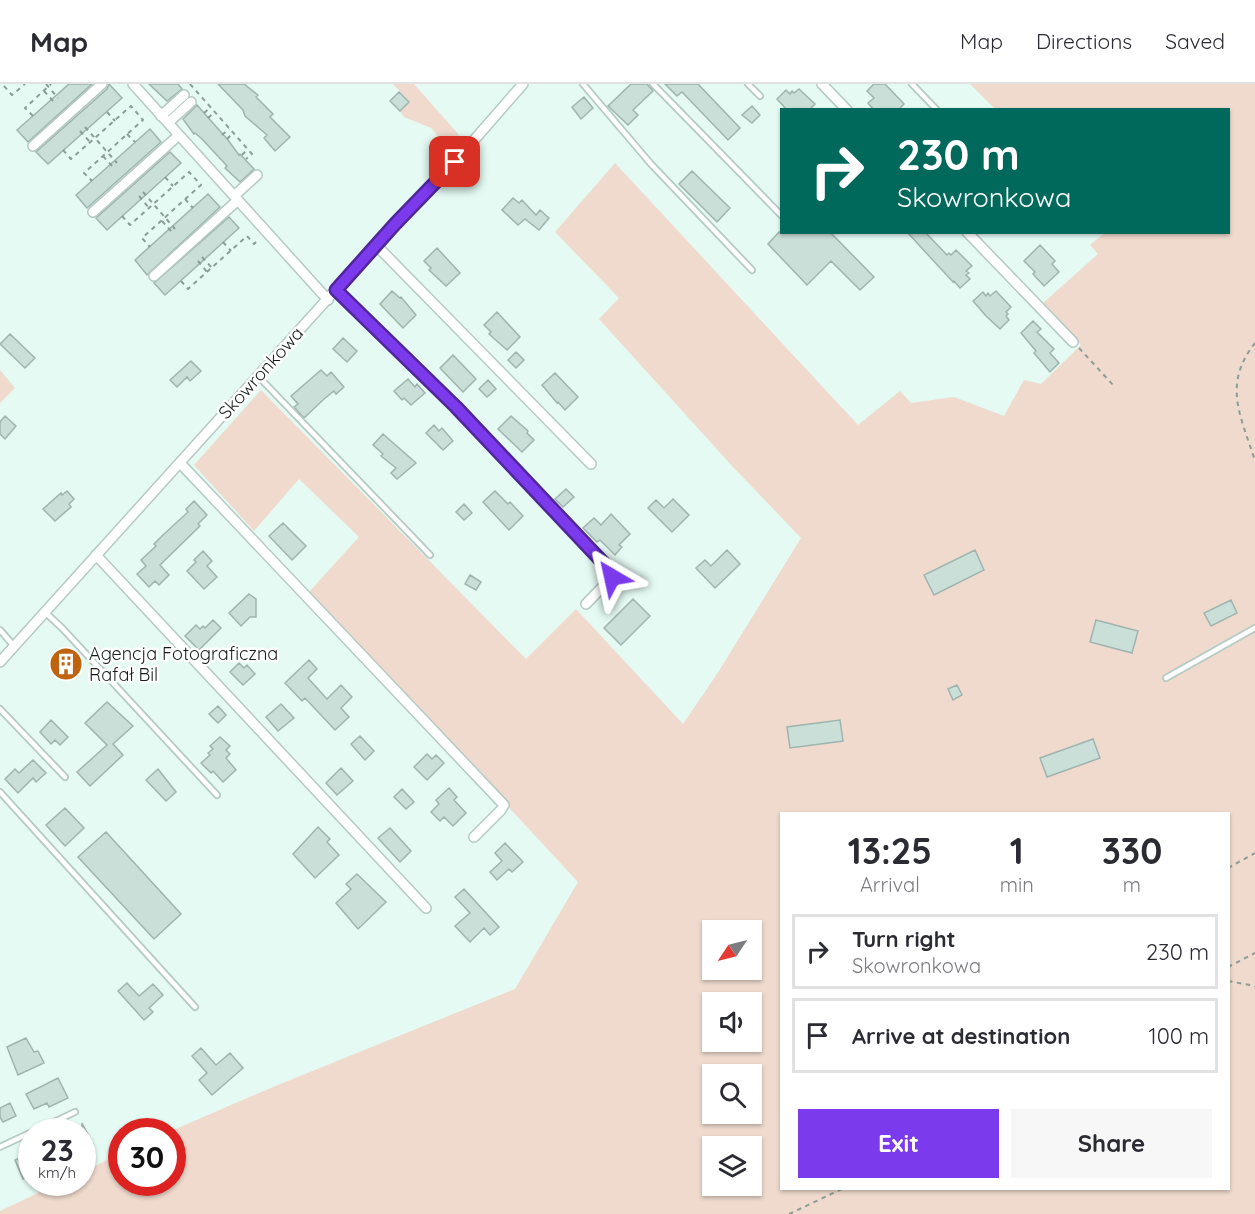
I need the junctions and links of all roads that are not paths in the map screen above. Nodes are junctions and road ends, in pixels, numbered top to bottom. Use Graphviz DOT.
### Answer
graph roads {
  1 [pos="102,84"];
  2 [pos="133,84"];
  3 [pos="523,84"];
  4 [pos="583,84"];
  5 [pos="653,84"];
  6 [pos="748,84"];
  7 [pos="822,84"];
  8 [pos="912,84"];
  9 [pos="760,96"];
  10 [pos="188,98"];
  11 [pos="845,108"];
  12 [pos="935,108"];
  13 [pos="164,119"];
  14 [pos="179,135"];
  15 [pos="33,146"];
  16 [pos="257,175"];
  17 [pos="236,198"];
  18 [pos="93,212"];
  19 [pos="780,214"];
  20 [pos="969,234"];
  21 [pos="376,245"];
  22 [pos="752,270"];
  23 [pos="154,276"];
  24 [pos="336,290"];
  25 [pos="328,300"];
  26 [pos="1073,342"];
  27 [pos="258,376"];
  28 [pos="180,463"];
  29 [pos="591,465"];
  30 [pos="96,555"];
  31 [pos="430,555"];
  32 [pos="586,604"];
  33 [pos="45,612"];
  34 [pos="1255,628"];
  35 [pos="0,630"];
  36 [pos="14,646"];
  37 [pos="0,662"];
  38 [pos="1167,678"];
  39 [pos="0,709"];
  40 [pos="65,777"];
  41 [pos="0,792"];
  42 [pos="217,795"];
  43 [pos="474,837"];
  44 [pos="426,908"];
  45 [pos="195,1007"];
  46 [pos="75,1112"];
  47 [pos="62,1118"];
  48 [pos="18,1139"];
  49 [pos="0,1147"];
  1 -- 15 [label="street"];
  2 -- 13 [label="street"];
  3 -- 21 [label="street, Skowronkowa"];
  4 -- 22 [label="lane"];
  5 -- 19 [label="lane"];
  6 -- 9 [label="lane"];
  7 -- 11 [label="street"];
  8 -- 12 [label="lane"];
  10 -- 13 [label="street"];
  13 -- 14 [label="street"];
  14 -- 17 [label="street"];
  14 -- 18 [label="street"];
  16 -- 17 [label="street"];
  17 -- 23 [label="street"];
  17 -- 25 [label="street"];
  20 -- 26 [label="street"];
  21 -- 24 [label="street, Skowronkowa"];
  21 -- 29 [label="street"];
  24 -- 25 [label="street, Skowronkowa"];
  24 -- 32 [label="street"];
  25 -- 27 [label="street, Skowronkowa"];
  27 -- 28 [label="street, Skowronkowa"];
  27 -- 31 [label="lane"];
  28 -- 30 [label="street, Skowronkowa"];
  28 -- 43 [label="street"];
  30 -- 33 [label="street, Skowronkowa"];
  30 -- 44 [label="street"];
  33 -- 36 [label="street, Skowronkowa"];
  33 -- 42 [label="lane"];
  34 -- 38 [label="lane"];
  35 -- 36 [label="lane"];
  36 -- 37 [label="street, Skowronkowa"];
  39 -- 40 [label="lane"];
  41 -- 45 [label="lane"];
  46 -- 47 [label="lane"];
  48 -- 49 [label="lane"];
}
